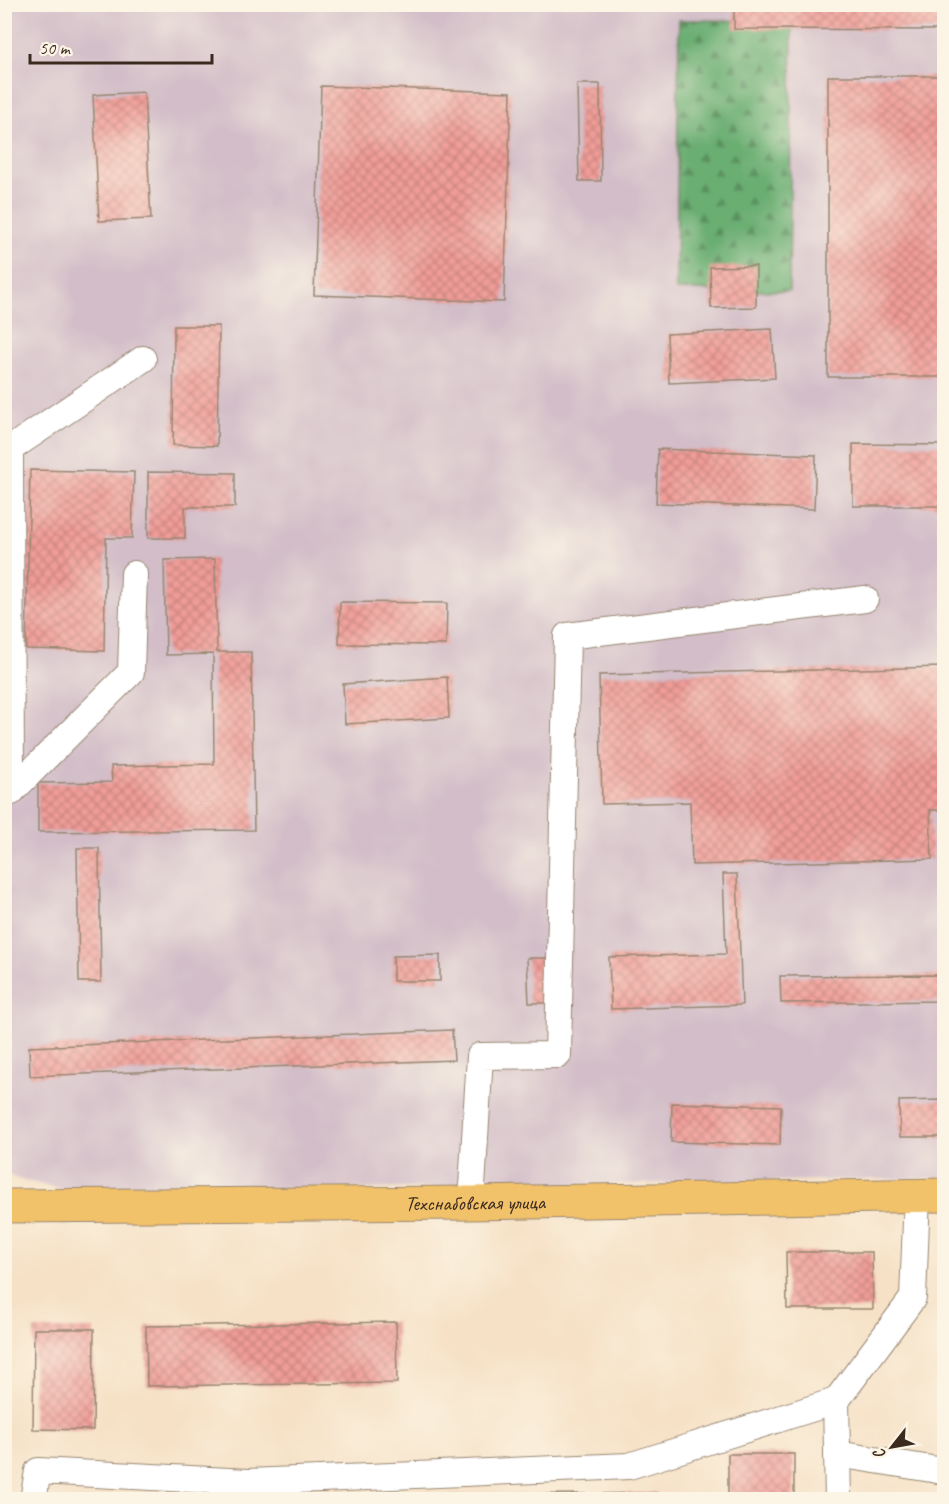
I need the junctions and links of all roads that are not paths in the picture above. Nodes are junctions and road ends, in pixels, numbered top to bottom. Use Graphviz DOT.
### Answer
graph roads {
  1 [pos="143,359"];
  2 [pos="134,574"];
  3 [pos="865,599"];
  4 [pos="8,792"];
  5 [pos="931,1195"];
  6 [pos="471,1203"];
  7 [pos="4,1206"];
  8 [pos="836,1401"];
  9 [pos="837,1454"];
  10 [pos="945,1471"];
  11 [pos="33,1500"];
  12 [pos="838,1500"];
  1 -- 4 [label="lane"];
  2 -- 4 [label="lane"];
  3 -- 6 [label="lane"];
  5 -- 6 [label="main road, Техснабовская улица"];
  5 -- 8 [label="lane"];
  6 -- 7 [label="main road, Техснабовская улица"];
  8 -- 9 [label="lane"];
  8 -- 11 [label="lane"];
  9 -- 10 [label="lane"];
  9 -- 12 [label="lane"];
}
